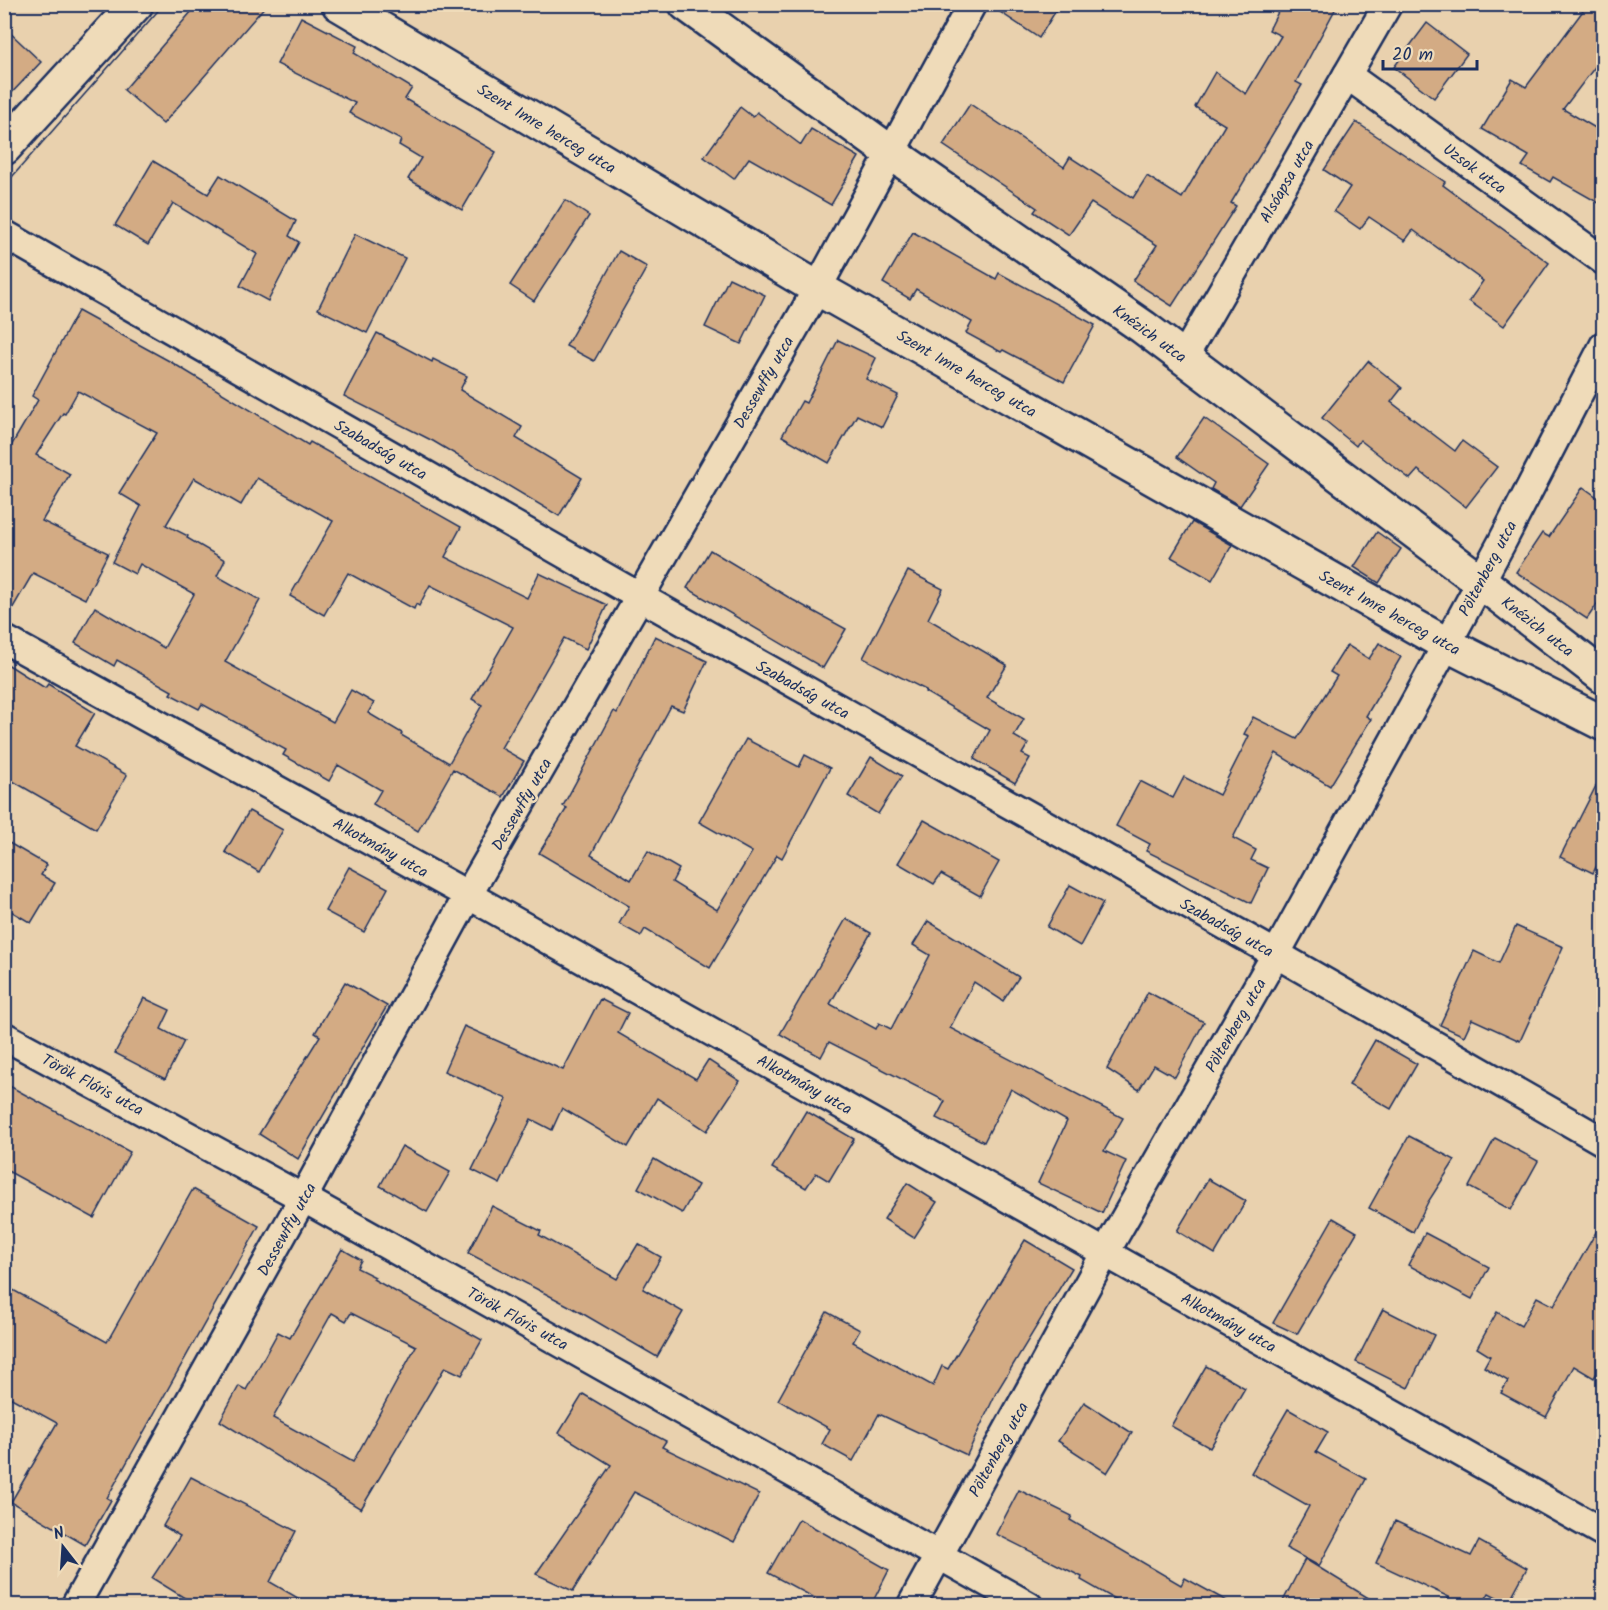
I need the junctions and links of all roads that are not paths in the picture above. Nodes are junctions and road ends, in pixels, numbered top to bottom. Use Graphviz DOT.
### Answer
graph roads {
  1 [pos="136,4"];
  2 [pos="339,4"];
  3 [pos="686,4"];
  4 [pos="972,4"];
  5 [pos="1388,4"];
  6 [pos="1347,75"];
  7 [pos="4,148"];
  8 [pos="890,152"];
  9 [pos="4,234"];
  10 [pos="1604,261"];
  11 [pos="817,288"];
  12 [pos="1604,345"];
  13 [pos="1184,357"];
  14 [pos="1480,581"];
  15 [pos="640,597"];
  16 [pos="4,639"];
  17 [pos="1446,644"];
  18 [pos="1604,677"];
  19 [pos="1604,724"];
  20 [pos="468,895"];
  21 [pos="1276,954"];
  22 [pos="4,1036"];
  23 [pos="1604,1142"];
  24 [pos="303,1198"];
  25 [pos="1106,1253"];
  26 [pos="1604,1533"];
  27 [pos="940,1554"];
  28 [pos="75,1605"];
  29 [pos="911,1605"];
  30 [pos="1029,1605"];
  1 -- 7 [label="street"];
  2 -- 11 [label="street, Szent Imre herceg utca"];
  3 -- 8 [label="street, Knézich utca"];
  4 -- 8 [label="street, Dessewffy utca"];
  5 -- 6 [label="street, Alsóapsa utca"];
  6 -- 10 [label="street, Uzsok utca"];
  6 -- 13 [label="street, Alsóapsa utca"];
  8 -- 11 [label="street, Dessewffy utca"];
  8 -- 13 [label="street, Knézich utca"];
  9 -- 15 [label="street, Szabadság utca"];
  11 -- 15 [label="street, Dessewffy utca"];
  11 -- 17 [label="street, Szent Imre herceg utca"];
  12 -- 14 [label="street, Pöltenberg utca"];
  13 -- 14 [label="street, Knézich utca"];
  14 -- 17 [label="street, Pöltenberg utca"];
  14 -- 18 [label="street, Knézich utca"];
  15 -- 20 [label="street, Dessewffy utca"];
  15 -- 21 [label="street, Szabadság utca"];
  16 -- 20 [label="street, Alkotmány utca"];
  17 -- 19 [label="street, Szent Imre herceg utca"];
  17 -- 21 [label="street, Pöltenberg utca"];
  20 -- 24 [label="street, Dessewffy utca"];
  20 -- 25 [label="street, Alkotmány utca"];
  21 -- 23 [label="street, Szabadság utca"];
  21 -- 25 [label="street, Pöltenberg utca"];
  22 -- 24 [label="street, Török Flóris utca"];
  24 -- 27 [label="street, Török Flóris utca"];
  24 -- 28 [label="street, Dessewffy utca"];
  25 -- 26 [label="street, Alkotmány utca"];
  25 -- 27 [label="street, Pöltenberg utca"];
  27 -- 29 [label="street, Pöltenberg utca"];
  27 -- 30 [label="street, Török Flóris utca"];
}
